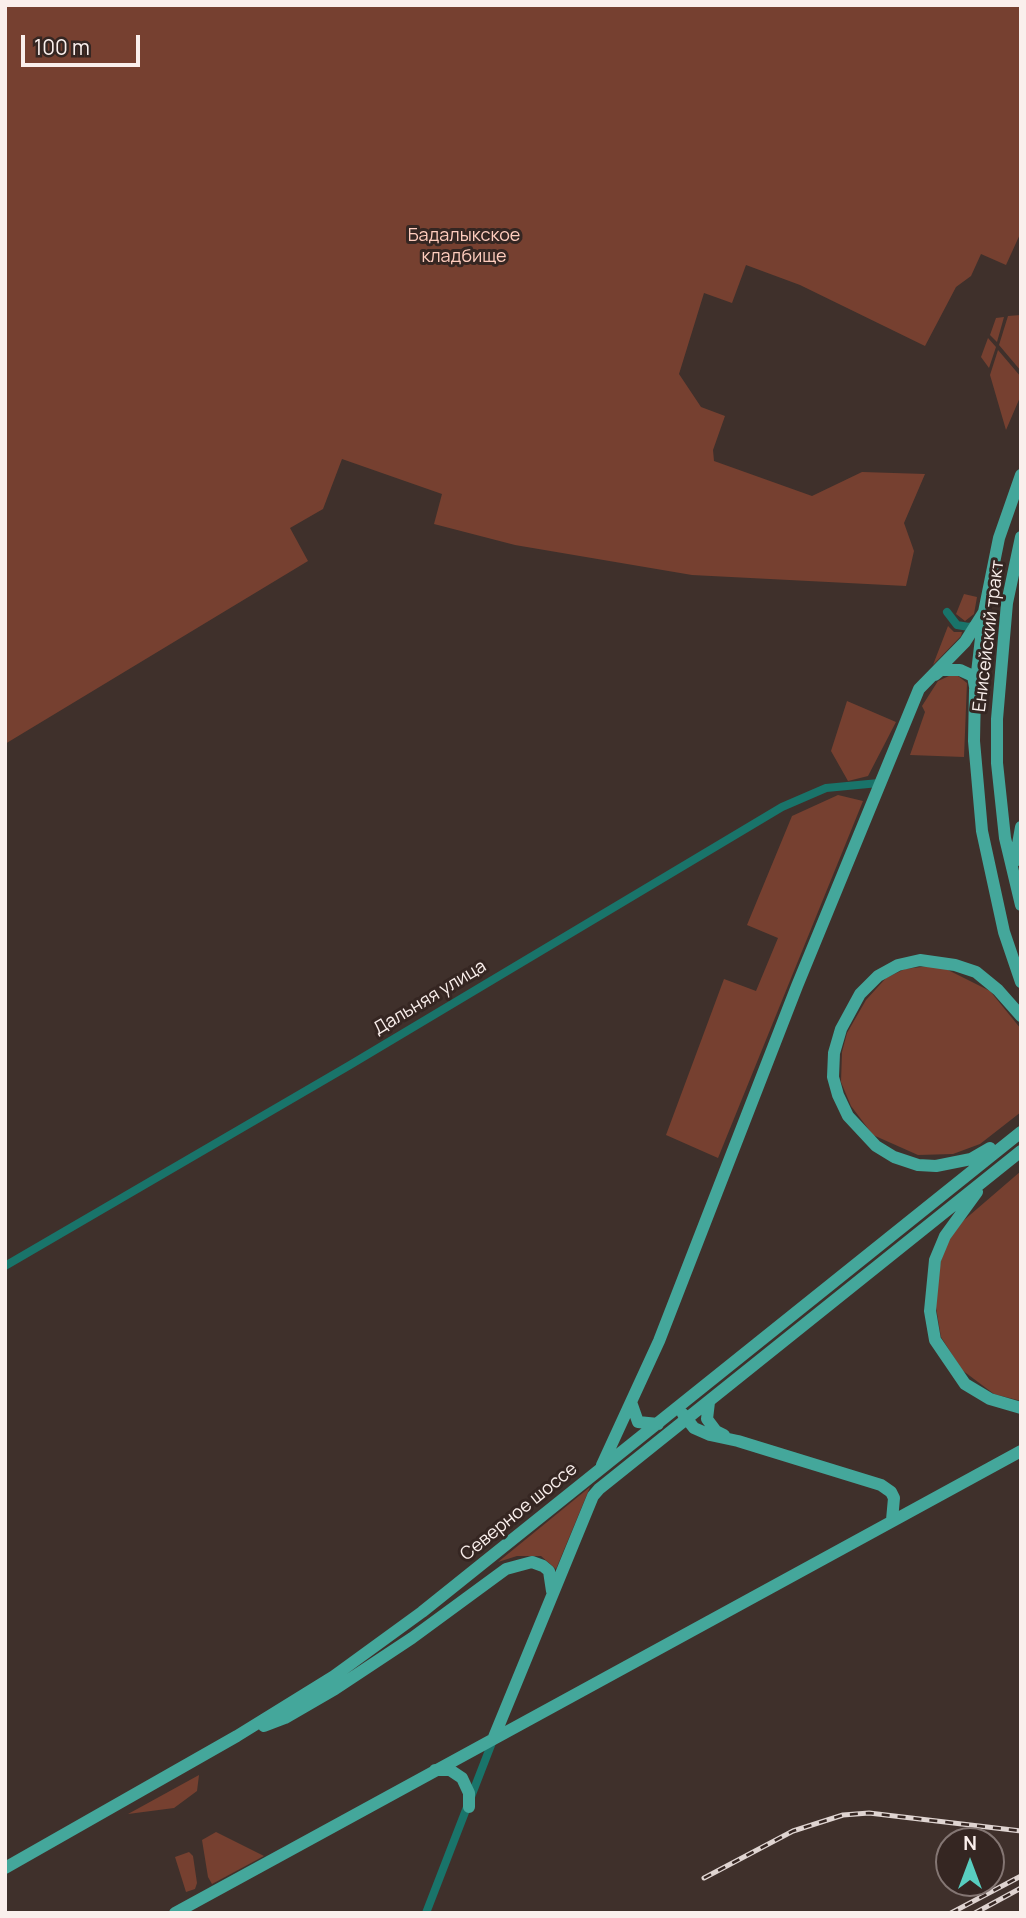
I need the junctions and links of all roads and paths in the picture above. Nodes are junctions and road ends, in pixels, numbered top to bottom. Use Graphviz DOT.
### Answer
graph roads {
  1 [pos="1021,475"];
  2 [pos="1021,537"];
  3 [pos="947,612"];
  4 [pos="984,612"];
  5 [pos="977,624"];
  6 [pos="919,689"];
  7 [pos="975,690"];
  8 [pos="879,783"];
  9 [pos="1021,827"];
  10 [pos="1015,882"];
  11 [pos="1021,905"];
  12 [pos="1021,982"];
  13 [pos="1021,1016"];
  14 [pos="1021,1131"];
  15 [pos="1021,1151"];
  16 [pos="986,1179"];
  17 [pos="5,1266"];
  18 [pos="631,1402"];
  19 [pos="709,1402"];
  20 [pos="679,1408"];
  21 [pos="1021,1408"];
  22 [pos="687,1420"];
  23 [pos="658,1424"];
  24 [pos="738,1441"];
  25 [pos="1021,1451"];
  26 [pos="601,1469"];
  27 [pos="892,1520"];
  28 [pos="552,1595"];
  29 [pos="237,1736"];
  30 [pos="494,1737"];
  31 [pos="432,1770"];
  32 [pos="469,1807"];
  33 [pos="5,1868"];
  34 [pos="175,1913"];
  35 [pos="426,1913"];
  1 -- 4 [label="main road, Енисейский тракт"];
  2 -- 10 [label="main road, Енисейский тракт"];
  3 -- 5 [label="street"];
  4 -- 5 [label="main road"];
  4 -- 7 [label="main road, Енисейский тракт"];
  5 -- 6 [label="main road"];
  6 -- 7 [label="main road"];
  6 -- 8 [label="main road"];
  7 -- 12 [label="main road, Енисейский тракт"];
  8 -- 17 [label="street, Дальняя улица"];
  8 -- 18 [label="main road"];
  9 -- 10 [label="main road"];
  10 -- 11 [label="main road, Енисейский тракт"];
  13 -- 14 [label="main road"];
  14 -- 20 [label="main road, Северное шоссе"];
  15 -- 16 [label="main road, Северное шоссе"];
  16 -- 19 [label="main road, Северное шоссе"];
  16 -- 21 [label="main road"];
  18 -- 23 [label="main road"];
  18 -- 26 [label="main road"];
  19 -- 22 [label="main road, Северное шоссе"];
  19 -- 24 [label="main road"];
  20 -- 22 [label="main road"];
  20 -- 23 [label="main road, Северное шоссе"];
  22 -- 24 [label="main road"];
  22 -- 28 [label="main road, Северное шоссе"];
  23 -- 26 [label="main road, Северное шоссе"];
  24 -- 27 [label="main road"];
  25 -- 27 [label="main road"];
  26 -- 29 [label="main road, Северное шоссе"];
  27 -- 30 [label="main road"];
  28 -- 29 [label="main road"];
  28 -- 30 [label="main road, Северное шоссе"];
  29 -- 33 [label="main road, Северное шоссе"];
  30 -- 31 [label="main road"];
  30 -- 32 [label="street"];
  31 -- 32 [label="main road"];
  31 -- 34 [label="main road"];
  32 -- 35 [label="street"];
}
